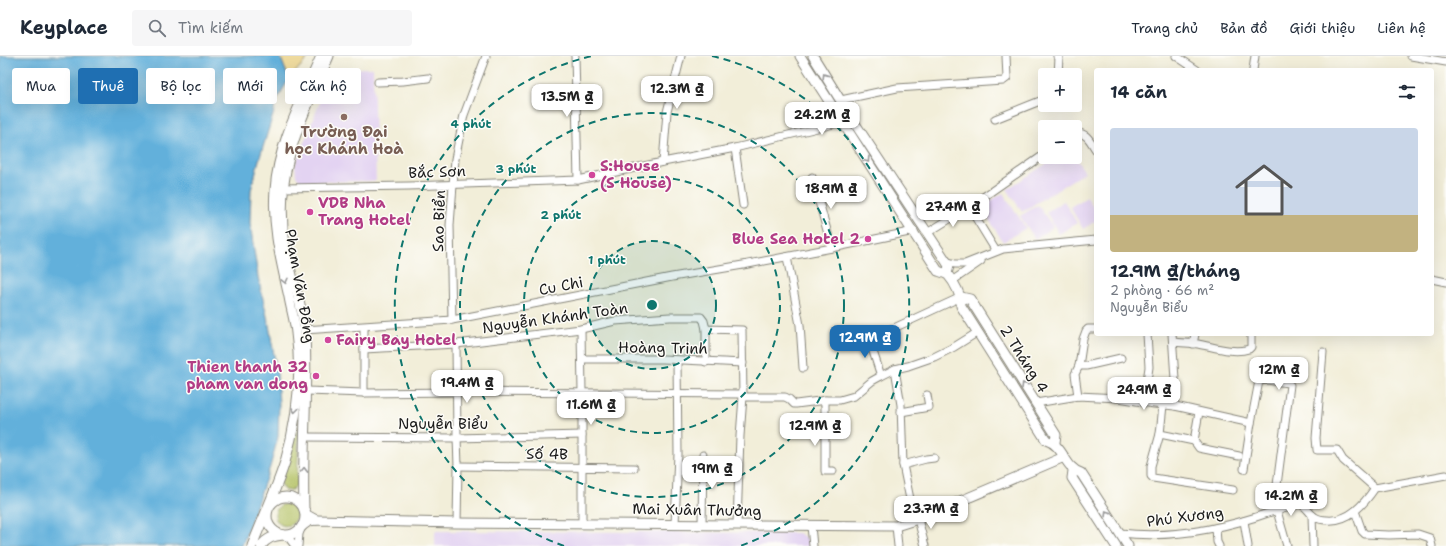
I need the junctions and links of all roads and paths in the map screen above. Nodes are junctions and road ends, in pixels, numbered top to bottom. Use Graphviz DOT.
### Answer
graph roads {
  1 [pos="321,56"];
  2 [pos="329,56"];
  3 [pos="486,56"];
  4 [pos="575,56"];
  5 [pos="681,56"];
  6 [pos="800,56"];
  7 [pos="813,56"];
  8 [pos="1006,56"];
  9 [pos="1059,56"];
  10 [pos="1176,56"];
  11 [pos="1255,56"];
  12 [pos="1411,56"];
  13 [pos="1446,62"];
  14 [pos="1058,68"];
  15 [pos="1194,68"];
  16 [pos="1253,68"];
  17 [pos="428,78"];
  18 [pos="378,82"];
  19 [pos="841,100"];
  20 [pos="1038,102"];
  21 [pos="995,118"];
  22 [pos="852,119"];
  23 [pos="842,122"];
  24 [pos="1082,134"];
  25 [pos="1094,147"];
  26 [pos="735,148"];
  27 [pos="1038,159"];
  28 [pos="663,162"];
  29 [pos="812,177"];
  30 [pos="578,180"];
  31 [pos="454,185"];
  32 [pos="278,188"];
  33 [pos="743,205"];
  34 [pos="969,206"];
  35 [pos="914,231"];
  36 [pos="928,233"];
  37 [pos="1094,240"];
  38 [pos="832,248"];
  39 [pos="996,251"];
  40 [pos="787,257"];
  41 [pos="946,261"];
  42 [pos="949,278"];
  43 [pos="1434,280"];
  44 [pos="1446,282"];
  45 [pos="961,296"];
  46 [pos="452,320"];
  47 [pos="364,327"];
  48 [pos="706,328"];
  49 [pos="581,329"];
  50 [pos="1094,329"];
  51 [pos="300,331"];
  52 [pos="978,332"];
  53 [pos="1147,336"];
  54 [pos="1172,336"];
  55 [pos="1195,336"];
  56 [pos="1251,336"];
  57 [pos="1173,342"];
  58 [pos="456,344"];
  59 [pos="1193,344"];
  60 [pos="364,349"];
  61 [pos="1323,352"];
  62 [pos="1121,358"];
  63 [pos="582,360"];
  64 [pos="678,360"];
  65 [pos="706,362"];
  66 [pos="743,362"];
  67 [pos="1079,366"];
  68 [pos="803,368"];
  69 [pos="896,369"];
  70 [pos="881,376"];
  71 [pos="307,390"];
  72 [pos="457,392"];
  73 [pos="364,393"];
  74 [pos="582,393"];
  75 [pos="678,394"];
  76 [pos="927,395"];
  77 [pos="743,396"];
  78 [pos="1078,396"];
  79 [pos="825,400"];
  80 [pos="1144,402"];
  81 [pos="1036,403"];
  82 [pos="1163,405"];
  83 [pos="1175,406"];
  84 [pos="901,412"];
  85 [pos="1199,412"];
  86 [pos="1251,423"];
  87 [pos="1160,434"];
  88 [pos="582,435"];
  89 [pos="305,436"];
  90 [pos="457,438"];
  91 [pos="1194,441"];
  92 [pos="1055,442"];
  93 [pos="703,455"];
  94 [pos="1239,456"];
  95 [pos="1064,457"];
  96 [pos="934,458"];
  97 [pos="903,465"];
  98 [pos="458,466"];
  99 [pos="582,467"];
  100 [pos="634,468"];
  101 [pos="1244,469"];
  102 [pos="833,471"];
  103 [pos="1073,471"];
  104 [pos="1446,475"];
  105 [pos="1277,484"];
  106 [pos="1375,488"];
  107 [pos="1233,490"];
  108 [pos="268,509"];
  109 [pos="304,509"];
  110 [pos="1277,511"];
  111 [pos="1355,511"];
  112 [pos="1312,515"];
  113 [pos="918,519"];
  114 [pos="316,520"];
  115 [pos="1244,521"];
  116 [pos="457,523"];
  117 [pos="582,523"];
  118 [pos="675,524"];
  119 [pos="702,524"];
  120 [pos="738,525"];
  121 [pos="302,526"];
  122 [pos="812,526"];
  123 [pos="896,526"];
  124 [pos="1216,528"];
  125 [pos="1120,533"];
  126 [pos="283,535"];
  127 [pos="252,546"];
  128 [pos="261,546"];
  129 [pos="296,546"];
  130 [pos="814,546"];
  131 [pos="898,546"];
  132 [pos="925,546"];
  133 [pos="1116,546"];
  134 [pos="1128,546"];
  135 [pos="1219,546"];
  136 [pos="1248,546"];
  137 [pos="1287,546"];
  138 [pos="1313,546"];
  139 [pos="1432,546"];
  1 -- 32 [label="main road, Phạm Văn Đồng"];
  2 -- 32 [label="main road, Phạm Văn Đồng"];
  3 -- 31 [label="street, Sao Biển"];
  4 -- 30 [label="street"];
  5 -- 28 [label="street"];
  6 -- 23 [label="main road, 2 Tháng 4"];
  19 -- 7 [label="main road, 2 Tháng 4, one-way"];
  8 -- 19 [label="street"];
  9 -- 14 [label="street"];
  10 -- 15 [label="street"];
  11 -- 16 [label="street"];
  12 -- 13 [label="street"];
  17 -- 18 [label="street"];
  19 -- 22 [label="main road, 2 Tháng 4"];
  20 -- 21 [label="street"];
  22 -- 23 [label="main road"];
  22 -- 36 [label="main road, 2 Tháng 4"];
  23 -- 26 [label="street, Bắc Sơn"];
  23 -- 35 [label="main road, 2 Tháng 4, one-way"];
  24 -- 25 [label="street"];
  26 -- 28 [label="street, Bắc Sơn"];
  26 -- 33 [label="street"];
  27 -- 34 [label="street"];
  28 -- 30 [label="street, Bắc Sơn"];
  29 -- 38 [label="street"];
  30 -- 31 [label="street, Bắc Sơn"];
  31 -- 32 [label="street, Bắc Sơn"];
  31 -- 46 [label="street, Sao Biển"];
  32 -- 51 [label="main road, Phạm Văn Đồng"];
  34 -- 36 [label="street"];
  34 -- 39 [label="street"];
  35 -- 38 [label="street, Cu Chi"];
  35 -- 42 [label="main road, 2 Tháng 4"];
  36 -- 41 [label="main road, 2 Tháng 4"];
  37 -- 39 [label="street"];
  38 -- 40 [label="street, Cu Chi"];
  39 -- 41 [label="street"];
  39 -- 42 [label="street"];
  40 -- 46 [label="street, Cu Chi"];
  40 -- 68 [label="street"];
  41 -- 42 [label="main road, 2 Tháng 4"];
  42 -- 45 [label="main road, 2 Tháng 4"];
  43 -- 44 [label="street"];
  45 -- 52 [label="main road, 2 Tháng 4"];
  45 -- 70 [label="street"];
  81 -- 45 [label="main road, 2 Tháng 4, one-way"];
  46 -- 47 [label="street, Cu Chi"];
  47 -- 51 [label="street, Cu Chi"];
  47 -- 60 [label="street"];
  48 -- 49 [label="street, Nguyễn Khánh Toàn"];
  48 -- 65 [label="street"];
  48 -- 66 [label="street"];
  49 -- 58 [label="street, Nguyễn Khánh Toàn"];
  49 -- 63 [label="street"];
  50 -- 67 [label="street"];
  51 -- 71 [label="main road, Phạm Văn Đồng"];
  51 -- 108 [label="main road, Phạm Văn Đồng, one-way"];
  52 -- 69 [label="street"];
  52 -- 92 [label="main road, 2 Tháng 4"];
  53 -- 80 [label="street"];
  54 -- 57 [label="street"];
  55 -- 59 [label="street"];
  56 -- 59 [label="street"];
  57 -- 59 [label="street"];
  57 -- 83 [label="street"];
  58 -- 60 [label="street, Nguyễn Khánh Toàn"];
  58 -- 72 [label="street"];
  60 -- 73 [label="street"];
  61 -- 106 [label="street"];
  62 -- 67 [label="street"];
  63 -- 64 [label="street, Hoàng Trinh"];
  63 -- 74 [label="street"];
  64 -- 65 [label="street, Hoàng Trinh"];
  64 -- 75 [label="street"];
  65 -- 66 [label="street, Hoàng Trinh"];
  66 -- 77 [label="street"];
  67 -- 78 [label="street"];
  69 -- 70 [label="street"];
  69 -- 84 [label="street"];
  70 -- 79 [label="street"];
  71 -- 73 [label="street"];
  71 -- 89 [label="main road, Phạm Văn Đồng"];
  72 -- 73 [label="street"];
  72 -- 74 [label="street"];
  72 -- 90 [label="street"];
  74 -- 75 [label="street"];
  74 -- 88 [label="street"];
  75 -- 77 [label="street"];
  75 -- 118 [label="street"];
  76 -- 84 [label="street"];
  77 -- 79 [label="street"];
  77 -- 120 [label="street"];
  78 -- 80 [label="street"];
  78 -- 81 [label="street"];
  79 -- 102 [label="street"];
  80 -- 82 [label="street"];
  81 -- 92 [label="main road, 2 Tháng 4"];
  82 -- 83 [label="street"];
  82 -- 87 [label="street"];
  83 -- 85 [label="street"];
  84 -- 97 [label="street"];
  85 -- 86 [label="street"];
  85 -- 91 [label="street"];
  86 -- 101 [label="street"];
  86 -- 105 [label="street"];
  87 -- 91 [label="street"];
  87 -- 107 [label="street"];
  88 -- 90 [label="street, Nguyễn Biểu"];
  88 -- 99 [label="street"];
  89 -- 90 [label="street, Nguyễn Biểu"];
  109 -- 89 [label="main road, Phạm Văn Đồng, one-way"];
  90 -- 98 [label="street"];
  91 -- 94 [label="street"];
  92 -- 95 [label="main road, 2 Tháng 4"];
  93 -- 119 [label="street"];
  95 -- 103 [label="main road, 2 Tháng 4"];
  95 -- 113 [label="main road, Mai Xuân Thưởng"];
  96 -- 97 [label="street"];
  97 -- 113 [label="street"];
  98 -- 99 [label="street, Số 4B"];
  98 -- 116 [label="street"];
  99 -- 100 [label="street, Số 4B"];
  99 -- 117 [label="street"];
  125 -- 103 [label="main road, 2 Tháng 4, one-way"];
  103 -- 133 [label="main road, 2 Tháng 4"];
  104 -- 106 [label="street"];
  106 -- 111 [label="street, Phú Xương"];
  108 -- 109 [label="main road"];
  108 -- 126 [label="main road"];
  108 -- 127 [label="main road, Phạm Văn Đồng"];
  109 -- 114 [label="main road"];
  109 -- 121 [label="main road"];
  110 -- 112 [label="street, Phú Xương"];
  110 -- 115 [label="street, Phú Xương"];
  110 -- 137 [label="street"];
  111 -- 112 [label="street, Phú Xương"];
  111 -- 139 [label="street"];
  112 -- 138 [label="street"];
  113 -- 123 [label="main road, Mai Xuân Thưởng"];
  113 -- 132 [label="street"];
  114 -- 116 [label="main road, Mai Xuân Thưởng"];
  114 -- 121 [label="main road, Mai Xuân Thưởng"];
  115 -- 124 [label="street, Phú Xương"];
  115 -- 136 [label="street"];
  116 -- 117 [label="main road, Mai Xuân Thưởng"];
  117 -- 118 [label="main road, Mai Xuân Thưởng"];
  118 -- 119 [label="main road, Mai Xuân Thưởng"];
  119 -- 120 [label="main road, Mai Xuân Thưởng"];
  120 -- 122 [label="main road, Mai Xuân Thưởng"];
  121 -- 126 [label="main road"];
  121 -- 129 [label="street"];
  122 -- 123 [label="main road, Mai Xuân Thưởng"];
  122 -- 130 [label="street"];
  123 -- 131 [label="street"];
  124 -- 125 [label="street, Phú Xương"];
  124 -- 135 [label="street"];
  125 -- 134 [label="main road, 2 Tháng 4"];
  126 -- 128 [label="main road"];
  126 -- 129 [label="street"];
}
